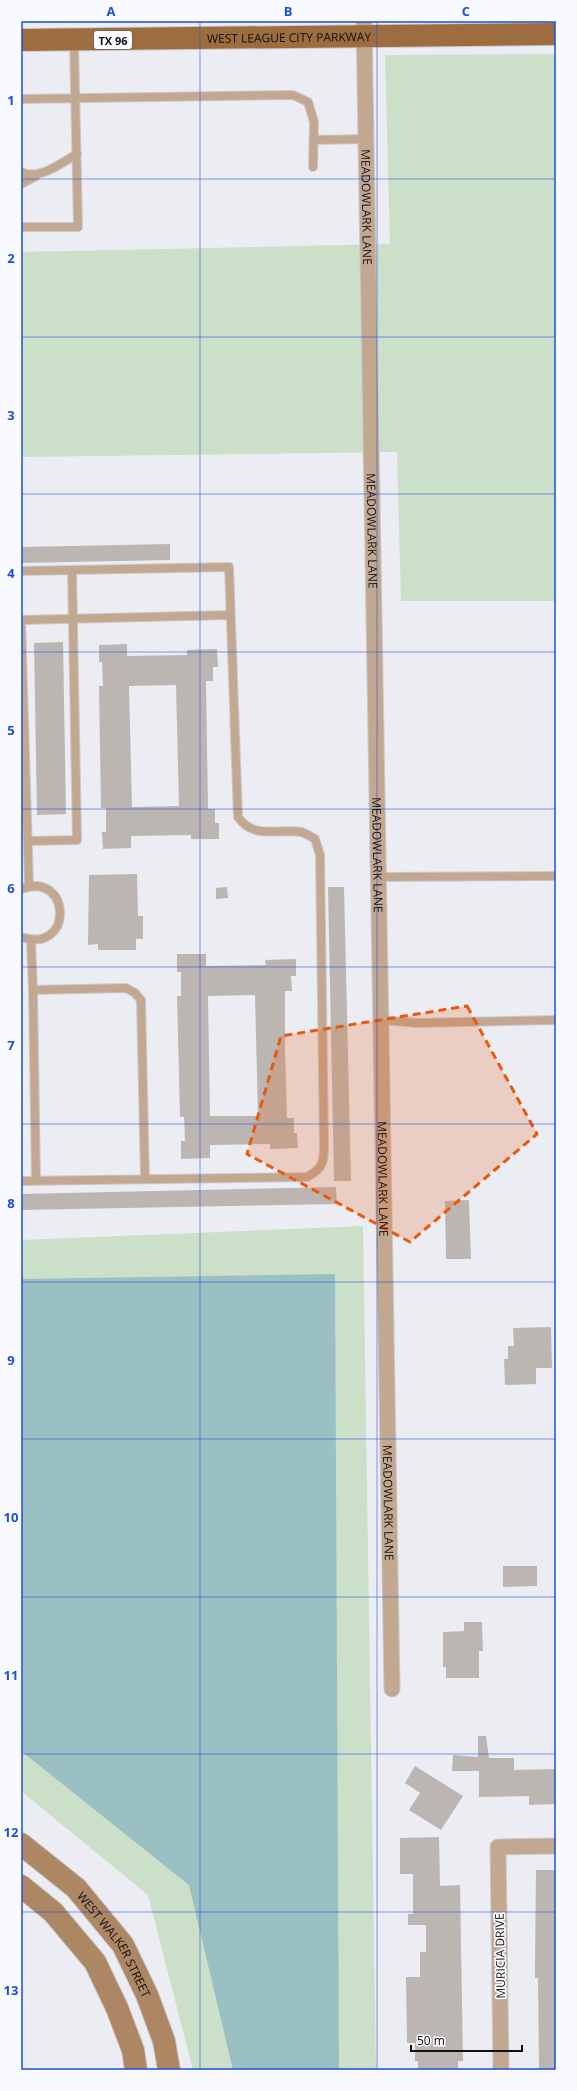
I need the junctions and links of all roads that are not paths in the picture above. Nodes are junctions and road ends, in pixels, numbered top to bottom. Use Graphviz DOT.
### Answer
graph roads {
  1 [pos="365,29"];
  2 [pos="556,34"];
  3 [pos="21,40"];
  4 [pos="74,40"];
  5 [pos="76,98"];
  6 [pos="21,99"];
  7 [pos="367,139"];
  8 [pos="314,140"];
  9 [pos="77,154"];
  10 [pos="313,167"];
  11 [pos="21,172"];
  12 [pos="36,176"];
  13 [pos="21,184"];
  14 [pos="21,227"];
  15 [pos="72,570"];
  16 [pos="21,571"];
  17 [pos="230,615"];
  18 [pos="73,619"];
  19 [pos="21,620"];
  20 [pos="28,841"];
  21 [pos="556,876"];
  22 [pos="380,877"];
  23 [pos="25,888"];
  24 [pos="21,937"];
  25 [pos="32,940"];
  26 [pos="33,990"];
  27 [pos="382,1020"];
  28 [pos="556,1020"];
  29 [pos="146,1179"];
  30 [pos="36,1181"];
  31 [pos="21,1182"];
  32 [pos="392,1689"];
  33 [pos="21,1844"];
  34 [pos="556,1846"];
  35 [pos="21,1886"];
  36 [pos="136,2070"];
  37 [pos="170,2070"];
  38 [pos="501,2070"];
  1 -- 2 [label="main road, WEST LEAGUE CITY PARKWAY / TX 96"];
  1 -- 4 [label="main road, WEST LEAGUE CITY PARKWAY / TX 96"];
  1 -- 7 [label="street, MEADOWLARK LANE"];
  3 -- 4 [label="main road, WEST LEAGUE CITY PARKWAY / TX 96"];
  4 -- 5 [label="lane"];
  5 -- 6 [label="lane"];
  5 -- 8 [label="lane"];
  5 -- 9 [label="lane"];
  7 -- 8 [label="lane"];
  7 -- 22 [label="street, MEADOWLARK LANE"];
  8 -- 10 [label="lane"];
  9 -- 12 [label="lane"];
  9 -- 14 [label="lane"];
  11 -- 12 [label="lane"];
  12 -- 13 [label="lane"];
  15 -- 16 [label="lane"];
  15 -- 17 [label="lane"];
  15 -- 18 [label="lane"];
  17 -- 18 [label="lane"];
  17 -- 29 [label="lane"];
  18 -- 19 [label="lane"];
  18 -- 20 [label="lane"];
  19 -- 20 [label="lane"];
  20 -- 23 [label="lane"];
  21 -- 22 [label="lane"];
  22 -- 27 [label="street, MEADOWLARK LANE"];
  23 -- 25 [label="lane"];
  24 -- 25 [label="lane"];
  25 -- 26 [label="lane"];
  26 -- 29 [label="lane"];
  26 -- 30 [label="lane"];
  27 -- 28 [label="lane"];
  27 -- 32 [label="street, MEADOWLARK LANE"];
  29 -- 30 [label="lane"];
  30 -- 31 [label="lane"];
  33 -- 37 [label="street, WEST WALKER STREET"];
  34 -- 38 [label="street, MURICIA DRIVE"];
  35 -- 36 [label="street, WEST WALKER STREET"];
}
